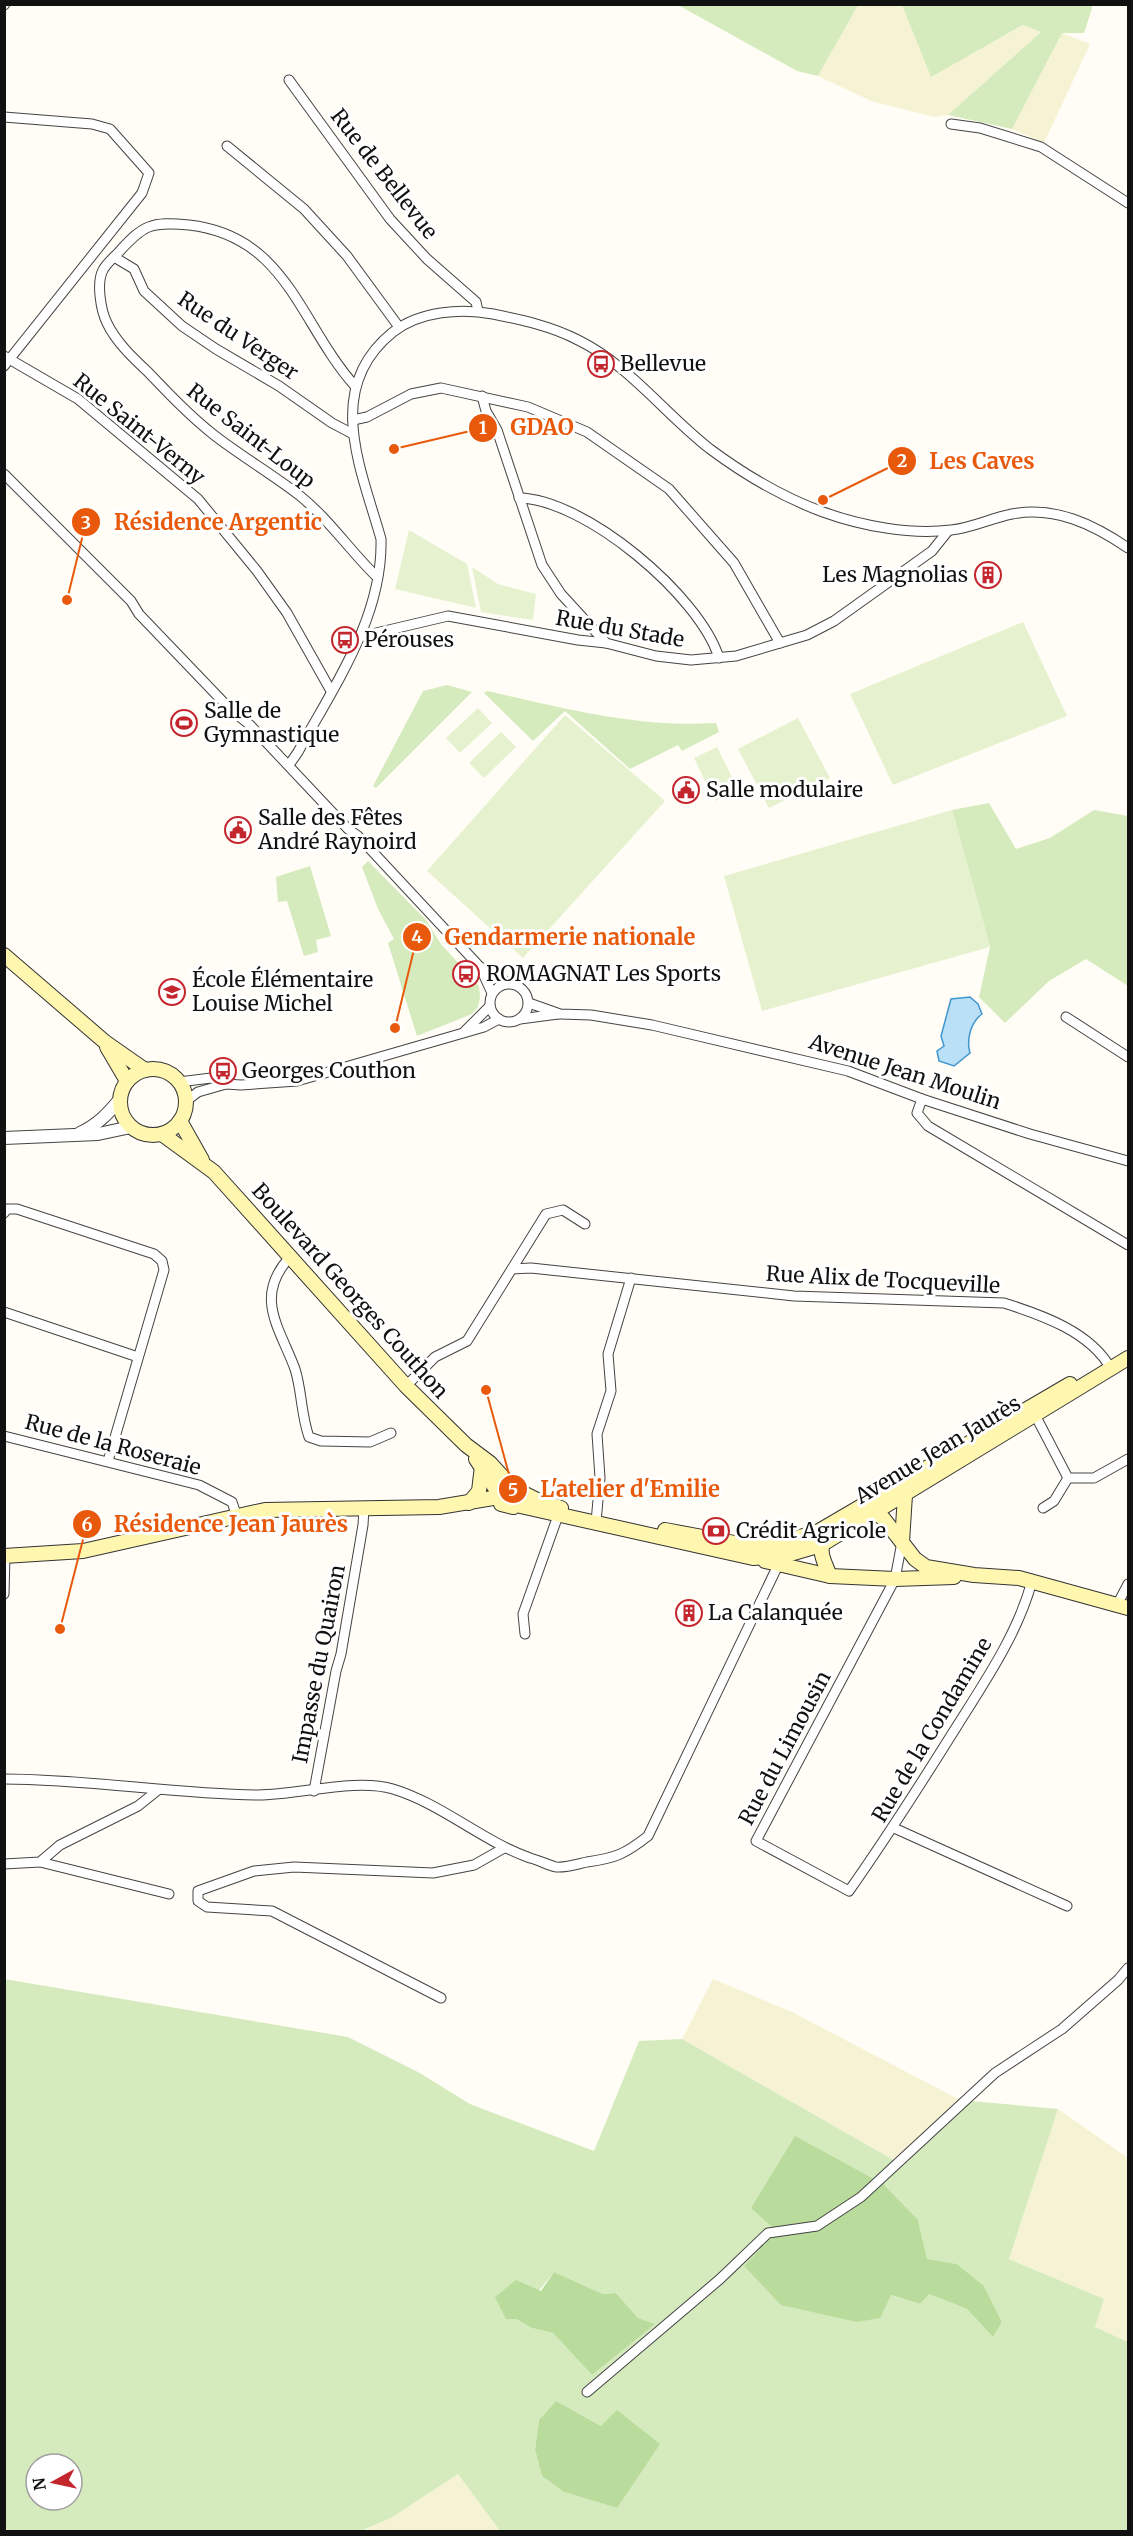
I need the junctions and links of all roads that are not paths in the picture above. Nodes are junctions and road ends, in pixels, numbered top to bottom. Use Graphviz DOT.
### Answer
graph roads {
  1 [pos="289,80"];
  2 [pos="4,117"];
  3 [pos="951,124"];
  4 [pos="227,146"];
  5 [pos="1128,202"];
  6 [pos="114,257"];
  7 [pos="88,261"];
  8 [pos="102,271"];
  9 [pos="478,311"];
  10 [pos="399,327"];
  11 [pos="6,360"];
  12 [pos="355,386"];
  13 [pos="482,396"];
  14 [pos="352,420"];
  15 [pos="353,434"];
  16 [pos="4,474"];
  17 [pos="519,498"];
  18 [pos="948,531"];
  19 [pos="1128,548"];
  20 [pos="377,577"];
  21 [pos="359,637"];
  22 [pos="606,643"];
  23 [pos="780,643"];
  24 [pos="719,658"];
  25 [pos="331,691"];
  26 [pos="289,765"];
  27 [pos="4,955"];
  28 [pos="480,967"];
  29 [pos="507,983"];
  30 [pos="492,993"];
  31 [pos="528,1003"];
  32 [pos="490,1006"];
  33 [pos="560,1014"];
  34 [pos="1066,1017"];
  35 [pos="499,1019"];
  36 [pos="520,1019"];
  37 [pos="463,1032"];
  38 [pos="105,1042"];
  39 [pos="1128,1057"];
  40 [pos="145,1070"];
  41 [pos="127,1081"];
  42 [pos="178,1082"];
  43 [pos="226,1084"];
  44 [pos="120,1099"];
  45 [pos="922,1099"];
  46 [pos="186,1101"];
  47 [pos="180,1121"];
  48 [pos="130,1127"];
  49 [pos="162,1134"];
  50 [pos="76,1135"];
  51 [pos="4,1138"];
  52 [pos="1128,1161"];
  53 [pos="204,1164"];
  54 [pos="4,1213"];
  55 [pos="585,1224"];
  56 [pos="1128,1245"];
  57 [pos="290,1257"];
  58 [pos="512,1269"];
  59 [pos="632,1278"];
  60 [pos="4,1312"];
  61 [pos="1128,1349"];
  62 [pos="138,1357"];
  63 [pos="1128,1358"];
  64 [pos="1109,1365"];
  65 [pos="406,1386"];
  66 [pos="1033,1411"];
  67 [pos="392,1433"];
  68 [pos="4,1436"];
  69 [pos="466,1445"];
  70 [pos="1128,1459"];
  71 [pos="108,1461"];
  72 [pos="482,1466"];
  73 [pos="1068,1478"];
  74 [pos="505,1494"];
  75 [pos="904,1495"];
  76 [pos="469,1503"];
  77 [pos="861,1506"];
  78 [pos="439,1507"];
  79 [pos="364,1508"];
  80 [pos="1043,1508"];
  81 [pos="560,1512"];
  82 [pos="876,1512"];
  83 [pos="236,1515"];
  84 [pos="596,1519"];
  85 [pos="820,1538"];
  86 [pos="902,1542"];
  87 [pos="779,1555"];
  88 [pos="5,1556"];
  89 [pos="974,1575"];
  90 [pos="831,1576"];
  91 [pos="895,1579"];
  92 [pos="1032,1581"];
  93 [pos="1128,1584"];
  94 [pos="4,1594"];
  95 [pos="1123,1606"];
  96 [pos="525,1634"];
  97 [pos="4,1779"];
  98 [pos="158,1790"];
  99 [pos="314,1791"];
  100 [pos="894,1828"];
  101 [pos="504,1848"];
  102 [pos="40,1862"];
  103 [pos="4,1864"];
  104 [pos="849,1891"];
  105 [pos="170,1894"];
  106 [pos="1067,1906"];
  107 [pos="1128,1968"];
  108 [pos="441,1998"];
  109 [pos="586,2392"];
  1 -- 9 [label="street, Rue de Bellevue"];
  2 -- 7 [label="street"];
  3 -- 5 [label="street"];
  4 -- 10 [label="street"];
  6 -- 8 [label="street"];
  6 -- 12 [label="street"];
  6 -- 15 [label="street, Rue du Verger"];
  7 -- 8 [label="street"];
  7 -- 11 [label="street"];
  8 -- 20 [label="street, Rue Saint-Loup"];
  9 -- 10 [label="street"];
  9 -- 18 [label="street"];
  10 -- 12 [label="street"];
  11 -- 25 [label="street, Rue Saint-Verny"];
  12 -- 14 [label="street"];
  13 -- 14 [label="street"];
  13 -- 17 [label="street"];
  13 -- 23 [label="street"];
  14 -- 15 [label="street"];
  15 -- 20 [label="street"];
  16 -- 26 [label="street"];
  17 -- 22 [label="street"];
  17 -- 24 [label="street"];
  18 -- 19 [label="street"];
  18 -- 23 [label="street, Rue du Stade"];
  20 -- 21 [label="street"];
  21 -- 22 [label="street, Rue du Stade"];
  21 -- 25 [label="street"];
  22 -- 24 [label="street, Rue du Stade"];
  23 -- 24 [label="street, Rue du Stade"];
  25 -- 26 [label="street"];
  26 -- 28 [label="street"];
  27 -- 38 [label="main road"];
  28 -- 29 [label="street"];
  28 -- 30 [label="street"];
  29 -- 30 [label="street"];
  29 -- 31 [label="street"];
  30 -- 32 [label="street"];
  31 -- 33 [label="street, Avenue Jean Moulin"];
  31 -- 36 [label="street"];
  32 -- 35 [label="street"];
  32 -- 37 [label="street"];
  33 -- 36 [label="street, Avenue Jean Moulin"];
  33 -- 45 [label="street, Avenue Jean Moulin"];
  34 -- 39 [label="street"];
  35 -- 36 [label="street"];
  35 -- 37 [label="street"];
  37 -- 43 [label="street"];
  38 -- 40 [label="main road"];
  38 -- 41 [label="main road"];
  40 -- 41 [label="main road"];
  40 -- 42 [label="main road"];
  41 -- 44 [label="main road"];
  42 -- 43 [label="street"];
  42 -- 46 [label="main road"];
  43 -- 46 [label="street"];
  44 -- 48 [label="main road"];
  44 -- 50 [label="street"];
  45 -- 52 [label="street, Avenue Jean Moulin"];
  45 -- 56 [label="street"];
  46 -- 47 [label="main road"];
  47 -- 49 [label="main road"];
  47 -- 53 [label="main road, Boulevard Georges Couthon"];
  48 -- 49 [label="main road"];
  48 -- 50 [label="street"];
  49 -- 53 [label="main road, Boulevard Georges Couthon"];
  50 -- 51 [label="street"];
  53 -- 57 [label="main road, Boulevard Georges Couthon"];
  54 -- 62 [label="street"];
  55 -- 58 [label="street"];
  57 -- 65 [label="main road, Boulevard Georges Couthon"];
  57 -- 67 [label="street"];
  58 -- 59 [label="street, Rue Alix de Tocqueville"];
  58 -- 65 [label="street"];
  59 -- 64 [label="street, Rue Alix de Tocqueville"];
  59 -- 84 [label="street"];
  60 -- 62 [label="street"];
  61 -- 64 [label="main road, Avenue Jean Jaurès"];
  62 -- 71 [label="street"];
  63 -- 64 [label="main road, Avenue Jean Jaurès"];
  64 -- 66 [label="main road, Avenue Jean Jaurès"];
  65 -- 69 [label="main road, Boulevard Georges Couthon"];
  66 -- 73 [label="street"];
  66 -- 75 [label="main road, Avenue Jean Jaurès"];
  66 -- 77 [label="main road, Avenue Jean Jaurès"];
  68 -- 71 [label="street, Rue de la Roseraie"];
  69 -- 72 [label="main road, Boulevard Georges Couthon"];
  69 -- 74 [label="main road, Boulevard Georges Couthon"];
  70 -- 73 [label="street"];
  71 -- 83 [label="street, Rue de la Roseraie"];
  72 -- 74 [label="main road, Boulevard Georges Couthon"];
  72 -- 76 [label="main road"];
  73 -- 80 [label="street"];
  74 -- 76 [label="main road"];
  74 -- 78 [label="main road"];
  74 -- 81 [label="main road, Avenue Jean Jaurès"];
  74 -- 81 [label="main road, Avenue Jean Jaurès"];
  75 -- 82 [label="main road, Avenue Jean Jaurès"];
  75 -- 86 [label="main road"];
  76 -- 78 [label="main road"];
  77 -- 82 [label="main road"];
  77 -- 85 [label="main road, Avenue Jean Jaurès"];
  78 -- 79 [label="main road"];
  79 -- 83 [label="main road"];
  79 -- 99 [label="street, Impasse du Quairon"];
  81 -- 84 [label="main road, Avenue Jean Jaurès"];
  81 -- 96 [label="street"];
  82 -- 85 [label="main road, Avenue Jean Jaurès"];
  82 -- 86 [label="main road"];
  83 -- 88 [label="main road"];
  84 -- 87 [label="main road, Avenue Jean Jaurès"];
  84 -- 87 [label="main road, Avenue Jean Jaurès"];
  85 -- 87 [label="main road, Avenue Jean Jaurès"];
  85 -- 90 [label="main road"];
  86 -- 89 [label="main road"];
  86 -- 91 [label="street"];
  87 -- 90 [label="main road"];
  87 -- 101 [label="street"];
  88 -- 94 [label="street"];
  89 -- 91 [label="main road"];
  89 -- 92 [label="main road"];
  90 -- 91 [label="main road"];
  91 -- 104 [label="street, Rue du Limousin"];
  92 -- 95 [label="main road"];
  92 -- 100 [label="street, Rue de la Condamine"];
  93 -- 95 [label="street"];
  97 -- 98 [label="street"];
  98 -- 99 [label="street"];
  98 -- 102 [label="street"];
  99 -- 101 [label="street"];
  100 -- 104 [label="street, Rue de la Condamine"];
  100 -- 106 [label="street"];
  101 -- 108 [label="street"];
  102 -- 103 [label="street"];
  102 -- 105 [label="street"];
  107 -- 109 [label="street"];
}
